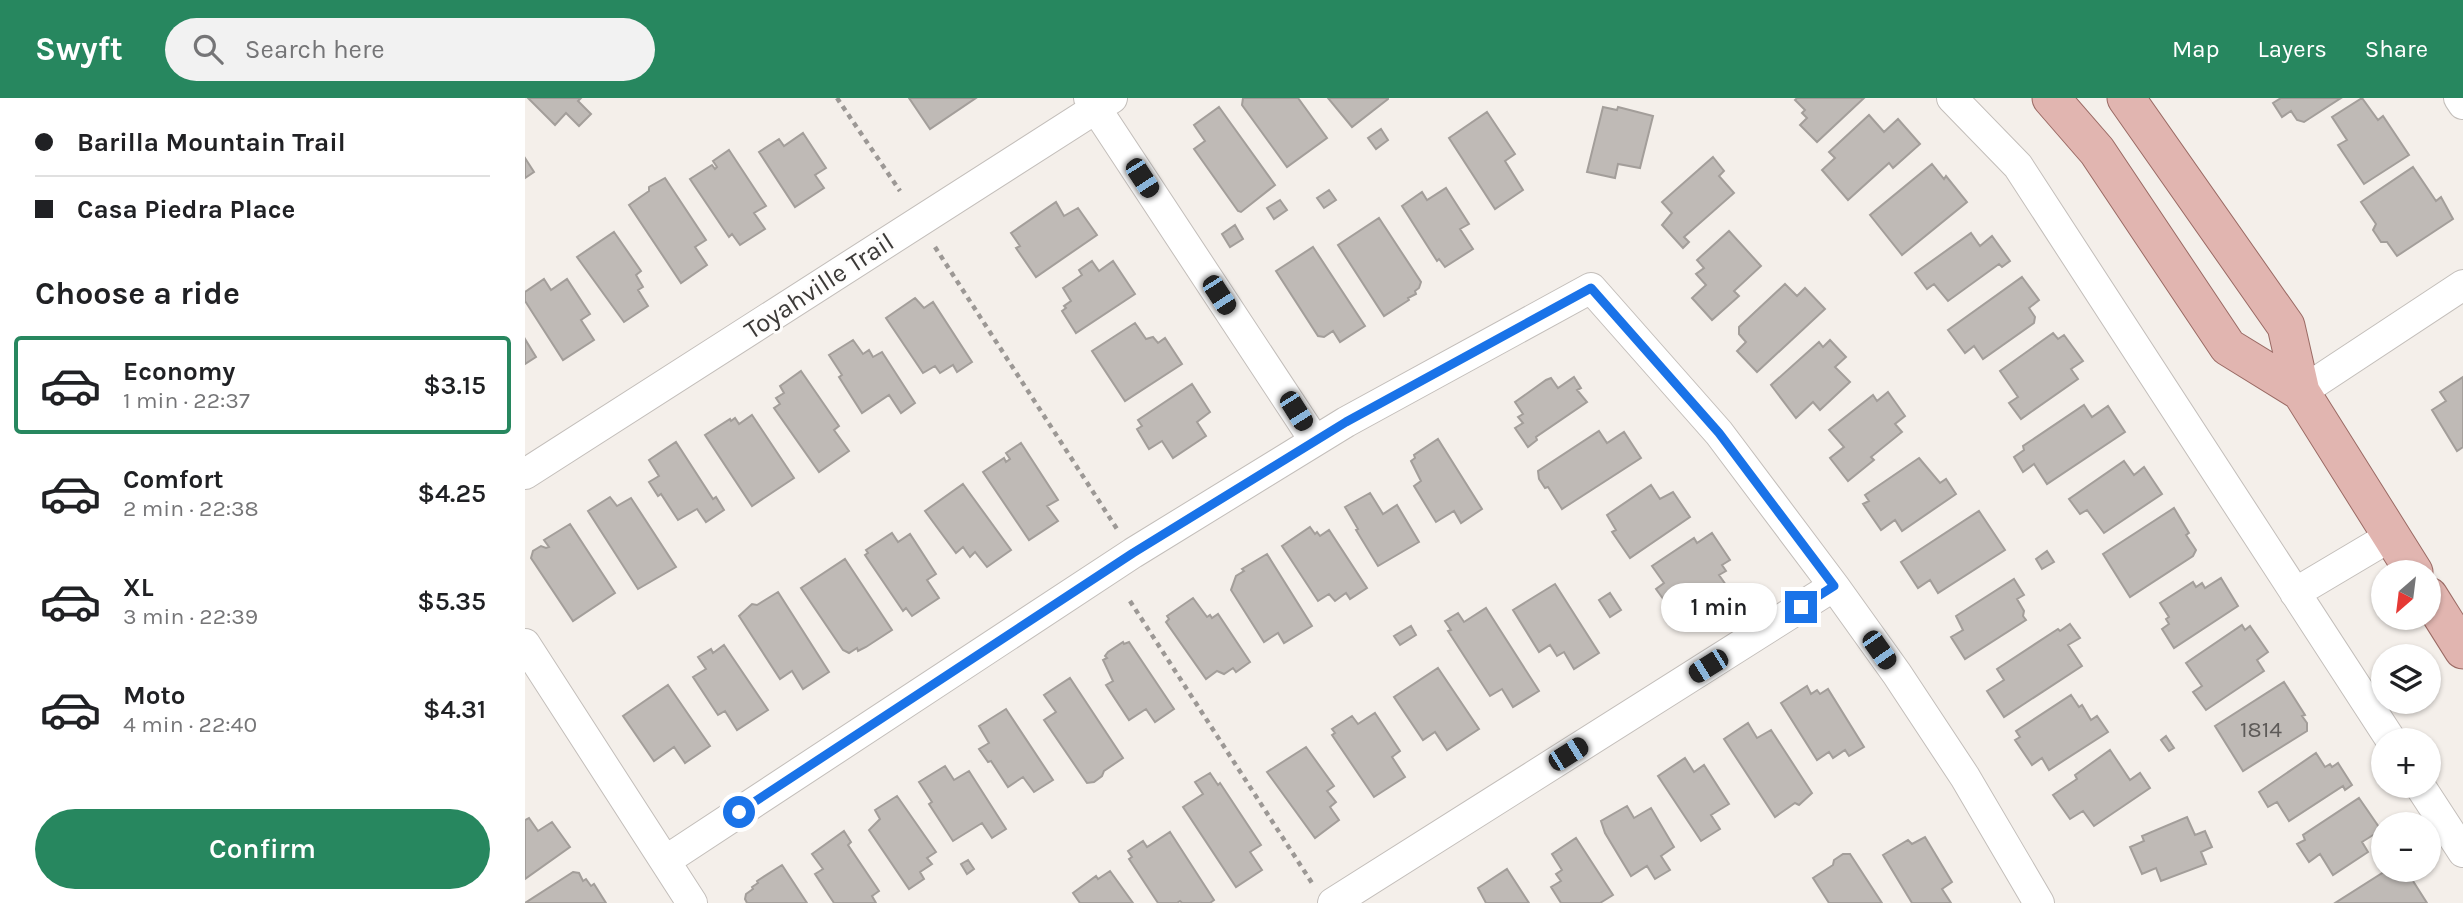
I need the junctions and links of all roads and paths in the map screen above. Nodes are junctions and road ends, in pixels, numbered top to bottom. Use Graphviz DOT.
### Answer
graph roads {
  1 [pos="837,98"];
  2 [pos="1952,98"];
  3 [pos="2051,98"];
  4 [pos="2126,98"];
  5 [pos="2459,98"];
  6 [pos="1099,102"];
  7 [pos="2463,104"];
  8 [pos="900,191"];
  9 [pos="935,247"];
  10 [pos="2463,285"];
  11 [pos="2301,392"];
  12 [pos="1315,441"];
  13 [pos="525,474"];
  14 [pos="1120,533"];
  15 [pos="2391,536"];
  16 [pos="2406,560"];
  17 [pos="1834,586"];
  18 [pos="2294,593"];
  19 [pos="1130,601"];
  20 [pos="2441,615"];
  21 [pos="525,644"];
  22 [pos="2463,650"];
  23 [pos="2383,728"];
  24 [pos="2430,798"];
  25 [pos="2458,832"];
  26 [pos="665,861"];
  27 [pos="1323,894"];
  28 [pos="692,903"];
  29 [pos="2039,903"];
  1 -- 8 [label="path"];
  2 -- 18 [label="street"];
  3 -- 11 [label="main road"];
  4 -- 11 [label="main road"];
  5 -- 7 [label="street"];
  6 -- 12 [label="street"];
  6 -- 13 [label="street, Toyahville Trail"];
  9 -- 14 [label="path"];
  10 -- 11 [label="street"];
  11 -- 15 [label="main road"];
  12 -- 17 [label="street"];
  12 -- 26 [label="street"];
  15 -- 16 [label="main road"];
  15 -- 18 [label="street"];
  17 -- 27 [label="street"];
  17 -- 29 [label="street"];
  18 -- 23 [label="street"];
  19 -- 27 [label="path"];
  20 -- 22 [label="main road"];
  21 -- 26 [label="street"];
  24 -- 25 [label="street"];
  26 -- 28 [label="street"];
}
